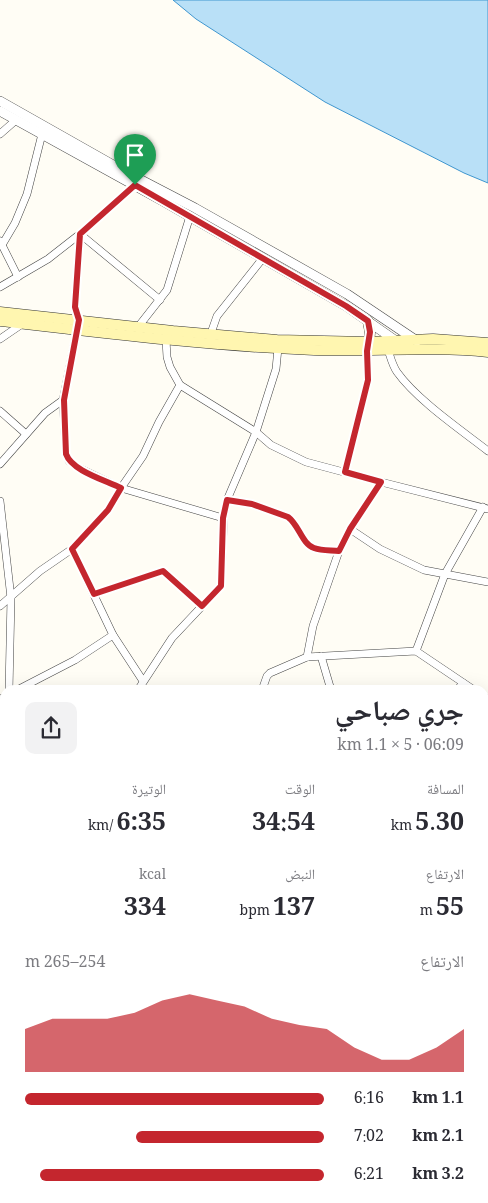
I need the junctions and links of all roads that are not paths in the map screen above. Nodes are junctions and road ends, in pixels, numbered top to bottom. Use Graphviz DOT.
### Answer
graph roads {
  1 [pos="0,101"];
  2 [pos="0,111"];
  3 [pos="16,120"];
  4 [pos="0,134"];
  5 [pos="42,134"];
  6 [pos="135,185"];
  7 [pos="190,216"];
  8 [pos="80,234"];
  9 [pos="1,243"];
  10 [pos="263,258"];
  11 [pos="18,277"];
  12 [pos="0,287"];
  13 [pos="160,300"];
  14 [pos="0,312"];
  15 [pos="368,321"];
  16 [pos="0,322"];
  17 [pos="22,324"];
  18 [pos="78,325"];
  19 [pos="138,327"];
  20 [pos="211,333"];
  21 [pos="0,339"];
  22 [pos="166,340"];
  23 [pos="415,340"];
  24 [pos="398,342"];
  25 [pos="488,343"];
  26 [pos="387,346"];
  27 [pos="368,347"];
  28 [pos="278,348"];
  29 [pos="427,348"];
  30 [pos="407,350"];
  31 [pos="488,352"];
  32 [pos="180,385"];
  33 [pos="64,400"];
  34 [pos="0,411"];
  35 [pos="256,432"];
  36 [pos="26,434"];
  37 [pos="488,451"];
  38 [pos="0,464"];
  39 [pos="345,472"];
  40 [pos="381,482"];
  41 [pos="121,488"];
  42 [pos="227,500"];
  43 [pos="0,501"];
  44 [pos="486,508"];
  45 [pos="223,518"];
  46 [pos="350,529"];
  47 [pos="72,549"];
  48 [pos="339,551"];
  49 [pos="445,574"];
  50 [pos="488,582"];
  51 [pos="94,594"];
  52 [pos="11,598"];
  53 [pos="0,606"];
  54 [pos="202,606"];
  55 [pos="114,635"];
  56 [pos="416,651"];
  57 [pos="321,656"];
  58 [pos="307,657"];
  59 [pos="143,682"];
  60 [pos="463,683"];
  61 [pos="9,685"];
  62 [pos="27,685"];
  63 [pos="141,685"];
  64 [pos="264,685"];
  65 [pos="330,685"];
  66 [pos="466,685"];
  1 -- 23 [label="street"];
  2 -- 3 [label="street"];
  3 -- 4 [label="street"];
  3 -- 5 [label="street"];
  5 -- 6 [label="street"];
  5 -- 9 [label="street"];
  6 -- 7 [label="street"];
  6 -- 8 [label="street"];
  7 -- 10 [label="street"];
  7 -- 13 [label="street"];
  8 -- 11 [label="street"];
  8 -- 13 [label="street"];
  8 -- 18 [label="street"];
  9 -- 11 [label="street"];
  10 -- 15 [label="street"];
  10 -- 20 [label="street"];
  11 -- 12 [label="street"];
  13 -- 19 [label="street"];
  14 -- 18 [label="main road"];
  15 -- 24 [label="street"];
  15 -- 27 [label="main road"];
  16 -- 17 [label="main road"];
  17 -- 18 [label="main road"];
  17 -- 21 [label="street"];
  18 -- 19 [label="main road"];
  18 -- 22 [label="main road"];
  18 -- 33 [label="street"];
  19 -- 20 [label="main road"];
  20 -- 27 [label="main road"];
  22 -- 28 [label="main road"];
  22 -- 32 [label="street"];
  23 -- 24 [label="main road"];
  23 -- 25 [label="main road"];
  23 -- 29 [label="street"];
  24 -- 26 [label="main road"];
  24 -- 30 [label="street"];
  26 -- 27 [label="main road"];
  26 -- 30 [label="main road"];
  26 -- 37 [label="street"];
  27 -- 28 [label="main road"];
  27 -- 39 [label="street"];
  28 -- 35 [label="street"];
  29 -- 30 [label="main road"];
  29 -- 31 [label="main road"];
  32 -- 35 [label="street"];
  32 -- 41 [label="street"];
  33 -- 36 [label="street"];
  33 -- 41 [label="street"];
  34 -- 36 [label="street"];
  35 -- 39 [label="street"];
  35 -- 42 [label="street"];
  36 -- 38 [label="street"];
  39 -- 40 [label="street"];
  40 -- 44 [label="street"];
  40 -- 46 [label="street"];
  41 -- 45 [label="street"];
  41 -- 47 [label="street"];
  42 -- 45 [label="street"];
  42 -- 48 [label="street"];
  43 -- 52 [label="street"];
  44 -- 49 [label="street"];
  45 -- 54 [label="street"];
  46 -- 48 [label="street"];
  46 -- 49 [label="street"];
  47 -- 51 [label="street"];
  47 -- 52 [label="street"];
  48 -- 58 [label="street"];
  49 -- 50 [label="street"];
  49 -- 56 [label="street"];
  51 -- 54 [label="street"];
  51 -- 55 [label="street"];
  52 -- 53 [label="street"];
  52 -- 61 [label="street"];
  54 -- 59 [label="street"];
  55 -- 59 [label="street"];
  55 -- 62 [label="street"];
  56 -- 57 [label="street"];
  56 -- 60 [label="street"];
  57 -- 58 [label="street"];
  57 -- 65 [label="street"];
  58 -- 64 [label="street"];
  59 -- 63 [label="street"];
  60 -- 66 [label="street"];
}
